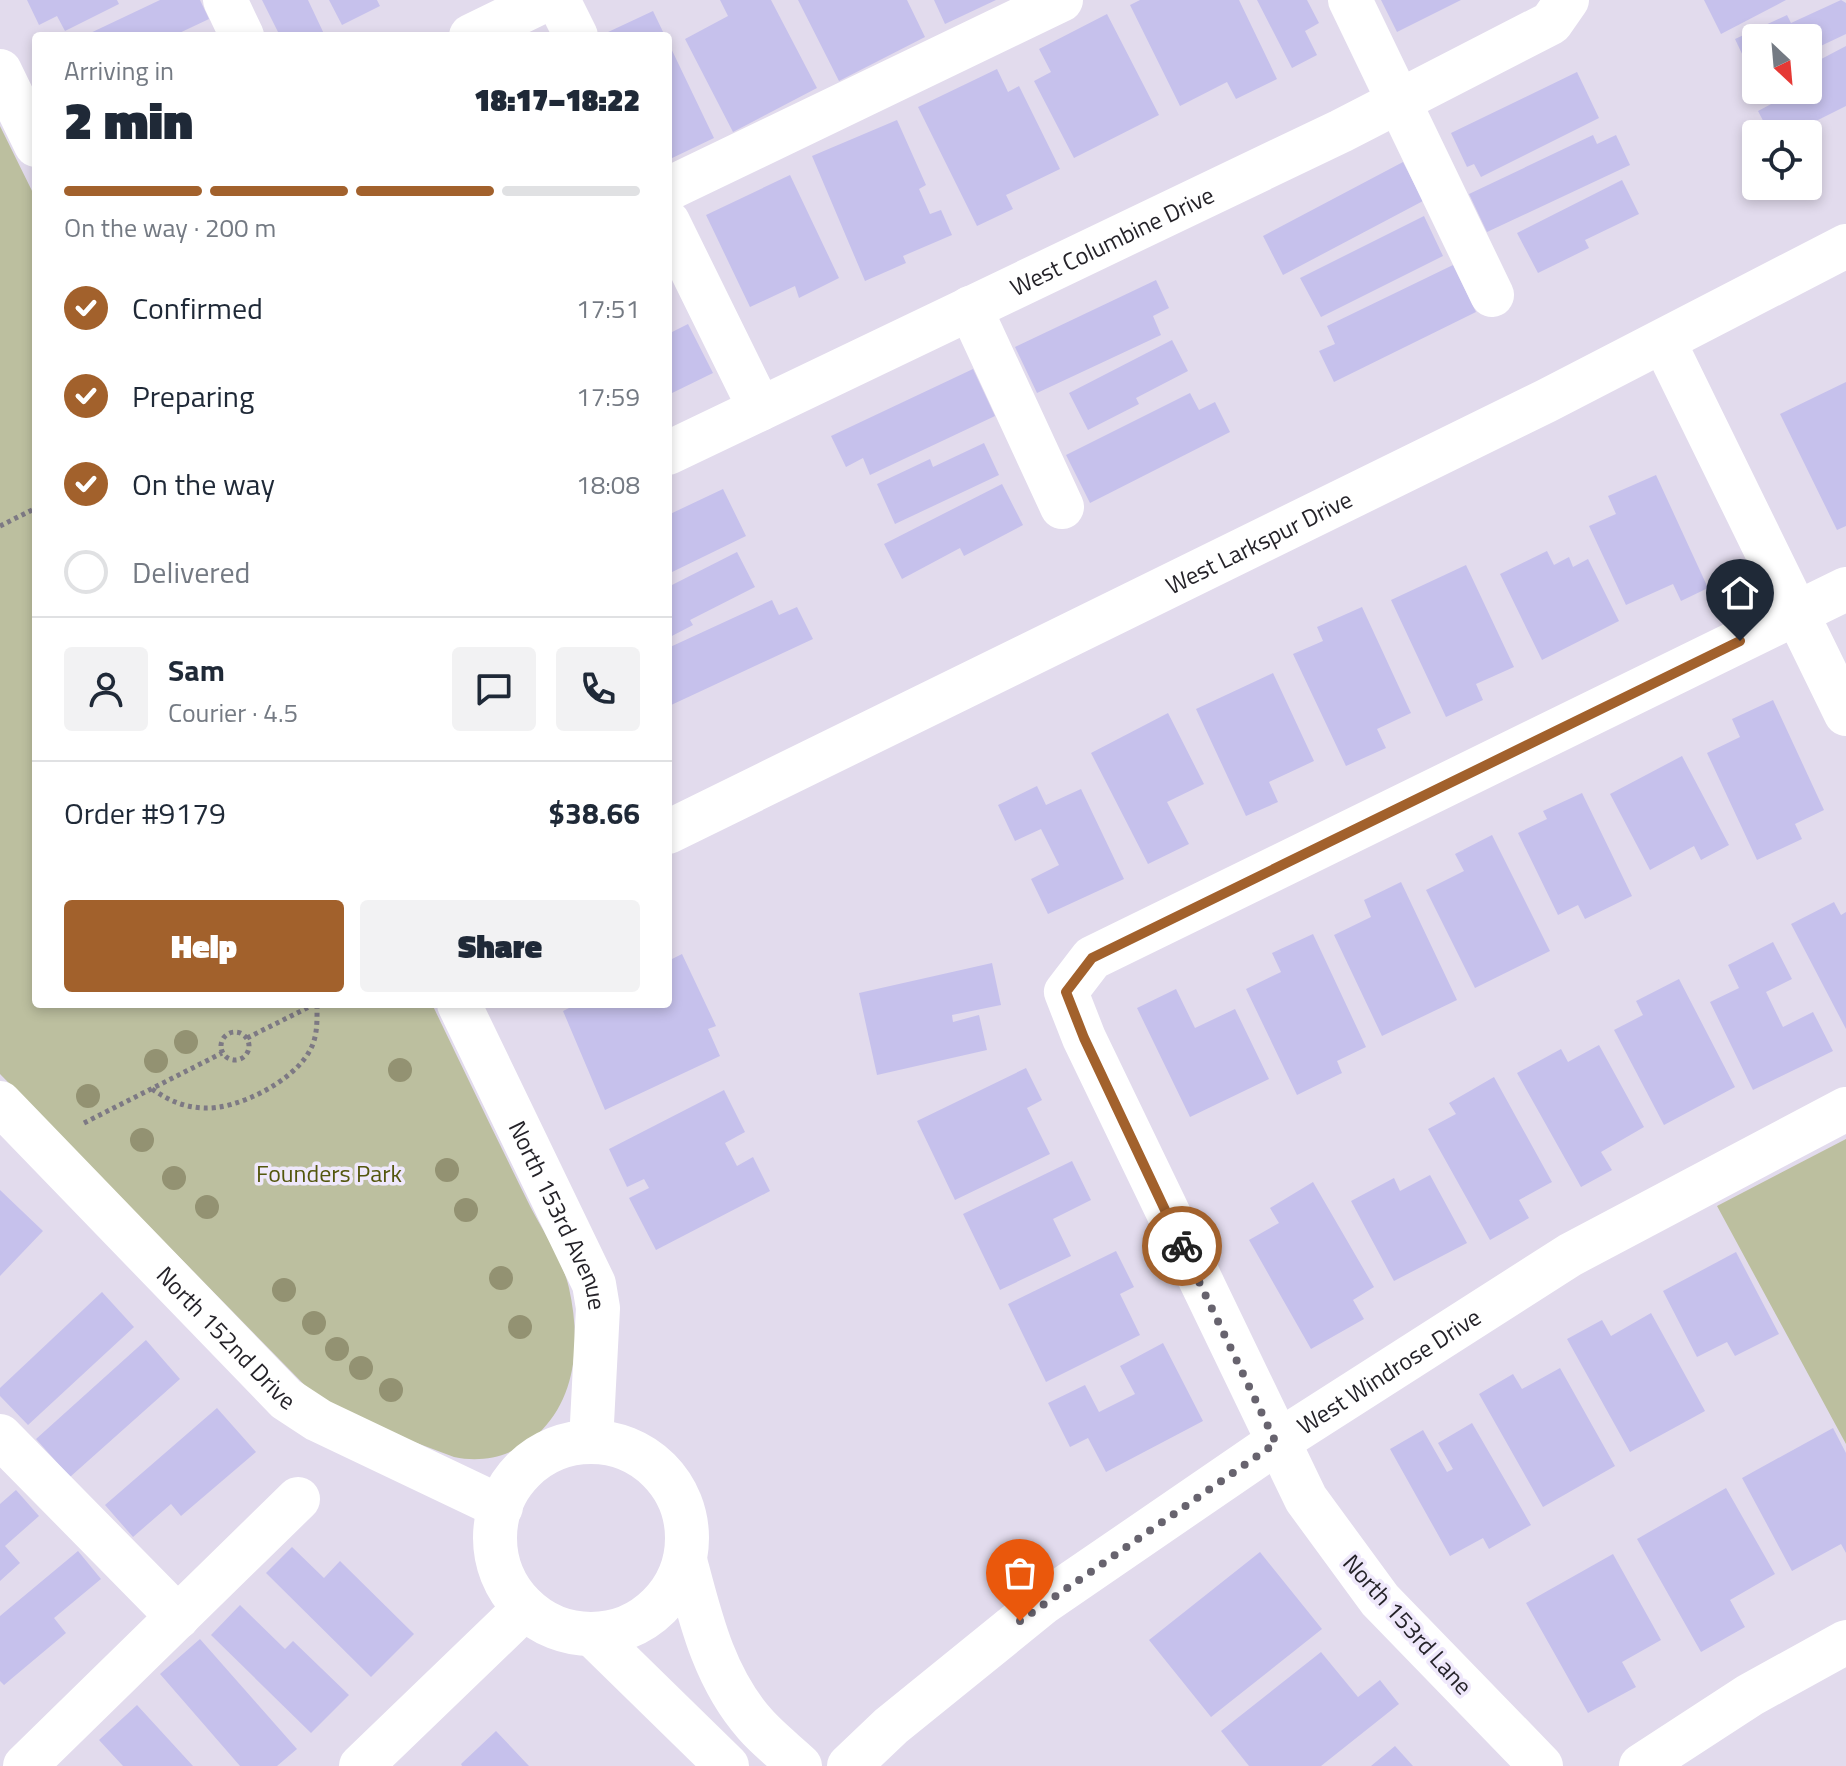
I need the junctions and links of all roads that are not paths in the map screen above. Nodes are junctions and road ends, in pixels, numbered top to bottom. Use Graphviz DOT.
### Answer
graph roads {
  1 [pos="225,0"];
  2 [pos="545,0"];
  3 [pos="558,0"];
  4 [pos="1061,0"];
  5 [pos="1350,0"];
  6 [pos="1559,12"];
  7 [pos="240,32"];
  8 [pos="479,32"];
  9 [pos="574,32"];
  10 [pos="0,71"];
  11 [pos="1400,101"];
  12 [pos="32,137"];
  13 [pos="672,187"];
  14 [pos="672,230"];
  15 [pos="1846,246"];
  16 [pos="1492,295"];
  17 [pos="970,308"];
  18 [pos="1664,342"];
  19 [pos="760,409"];
  20 [pos="672,451"];
  21 [pos="1062,507"];
  22 [pos="1846,589"];
  23 [pos="1796,613"];
  24 [pos="1846,714"];
  25 [pos="672,830"];
  26 [pos="461,1008"];
  27 [pos="0,1103"];
  28 [pos="1846,1109"];
  29 [pos="0,1436"];
  30 [pos="591,1442"];
  31 [pos="1276,1443"];
  32 [pos="298,1499"];
  33 [pos="501,1507"];
  34 [pos="685,1560"];
  35 [pos="525,1608"];
  36 [pos="178,1617"];
  37 [pos="592,1634"];
  38 [pos="1846,1642"];
  39 [pos="25,1766"];
  40 [pos="361,1766"];
  41 [pos="727,1766"];
  42 [pos="800,1766"];
  43 [pos="849,1766"];
  44 [pos="1541,1766"];
  45 [pos="1641,1766"];
  1 -- 7 [label="street"];
  2 -- 8 [label="street"];
  3 -- 9 [label="street"];
  4 -- 13 [label="street"];
  5 -- 11 [label="street"];
  6 -- 11 [label="street, West Columbine Drive"];
  10 -- 12 [label="street"];
  11 -- 16 [label="street"];
  11 -- 17 [label="street, West Columbine Drive"];
  14 -- 19 [label="street"];
  15 -- 18 [label="street, West Larkspur Drive"];
  17 -- 19 [label="street, West Columbine Drive"];
  17 -- 21 [label="street"];
  18 -- 23 [label="street"];
  18 -- 25 [label="street, West Larkspur Drive"];
  19 -- 20 [label="street, West Columbine Drive"];
  22 -- 23 [label="street"];
  23 -- 24 [label="street"];
  23 -- 31 [label="street, North 153rd Lane"];
  26 -- 30 [label="street, North 153rd Avenue"];
  27 -- 33 [label="street, North 152nd Drive"];
  28 -- 31 [label="street, West Windrose Drive"];
  29 -- 36 [label="street"];
  30 -- 33 [label="street"];
  30 -- 34 [label="street"];
  31 -- 43 [label="street, West Windrose Drive"];
  31 -- 44 [label="street, North 153rd Lane"];
  32 -- 36 [label="street"];
  33 -- 35 [label="street"];
  34 -- 37 [label="street"];
  34 -- 42 [label="street"];
  35 -- 37 [label="street"];
  35 -- 40 [label="street"];
  36 -- 39 [label="street"];
  37 -- 41 [label="street"];
  38 -- 45 [label="street"];
}
